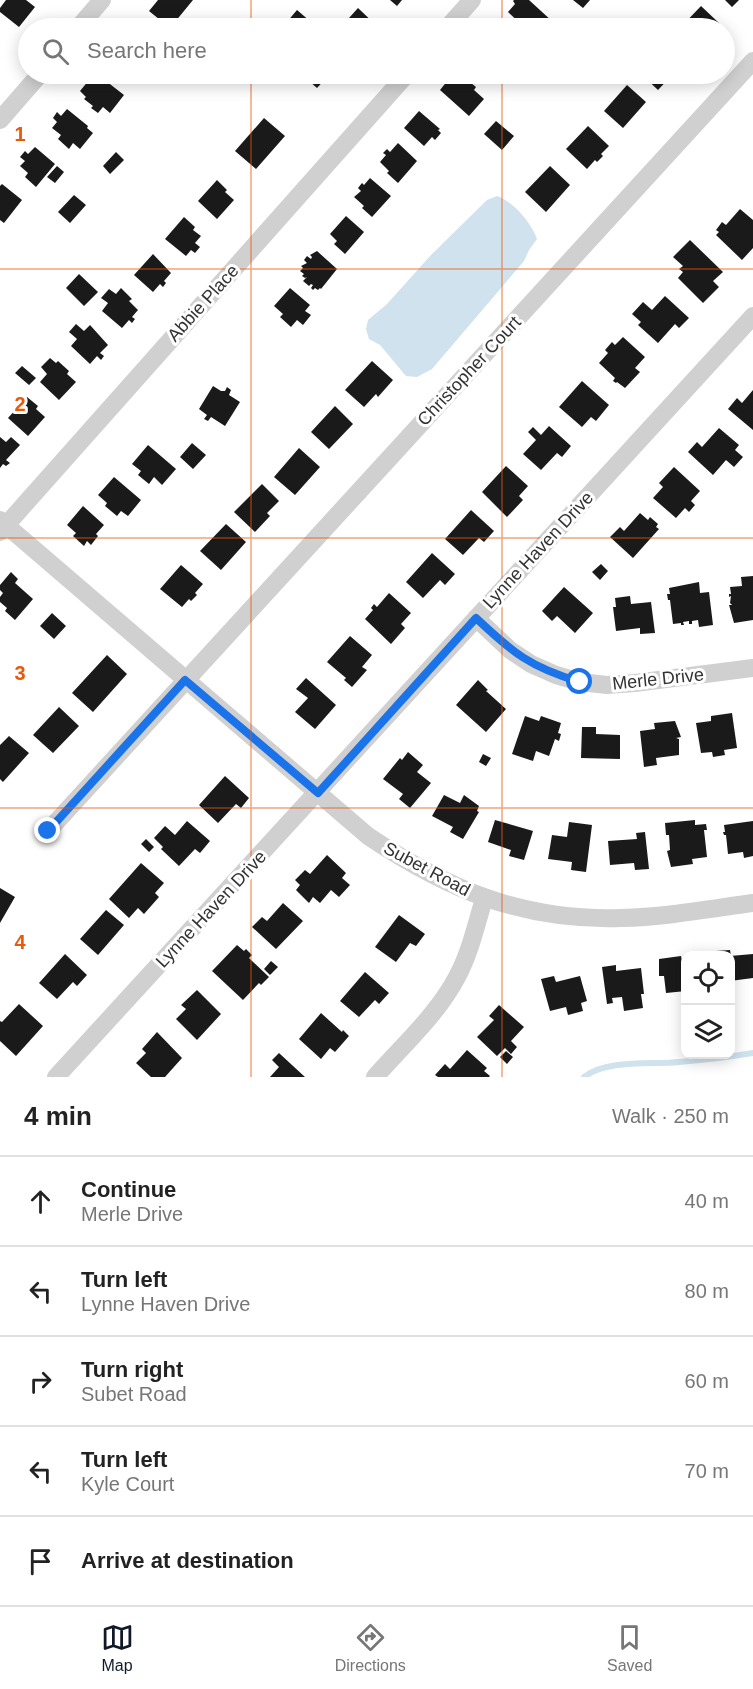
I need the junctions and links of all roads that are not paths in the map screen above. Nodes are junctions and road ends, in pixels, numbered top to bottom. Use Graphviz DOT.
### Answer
graph roads {
  1 [pos="102,0"];
  2 [pos="472,0"];
  3 [pos="87,18"];
  4 [pos="456,18"];
  5 [pos="753,61"];
  6 [pos="735,81"];
  7 [pos="31,84"];
  8 [pos="398,84"];
  9 [pos="732,84"];
  10 [pos="0,120"];
  11 [pos="753,316"];
  12 [pos="2,526"];
  13 [pos="476,618"];
  14 [pos="753,668"];
  15 [pos="185,680"];
  16 [pos="318,793"];
  17 [pos="48,831"];
  18 [pos="484,899"];
  19 [pos="753,903"];
  20 [pos="56,1077"];
  21 [pos="375,1077"];
  1 -- 3 [label="street"];
  2 -- 4 [label="street"];
  5 -- 6 [label="street, Christopher Court"];
  7 -- 10 [label="street"];
  8 -- 12 [label="street, Abbie Place"];
  9 -- 15 [label="street, Christopher Court"];
  11 -- 13 [label="street, Lynne Haven Drive"];
  12 -- 15 [label="street, Subet Road"];
  13 -- 14 [label="street, Merle Drive"];
  13 -- 16 [label="street, Lynne Haven Drive"];
  15 -- 16 [label="street, Subet Road"];
  15 -- 17 [label="street, Christopher Court"];
  16 -- 18 [label="street, Subet Road"];
  16 -- 20 [label="street, Lynne Haven Drive"];
  18 -- 19 [label="street, Subet Road"];
  18 -- 21 [label="street"];
}
